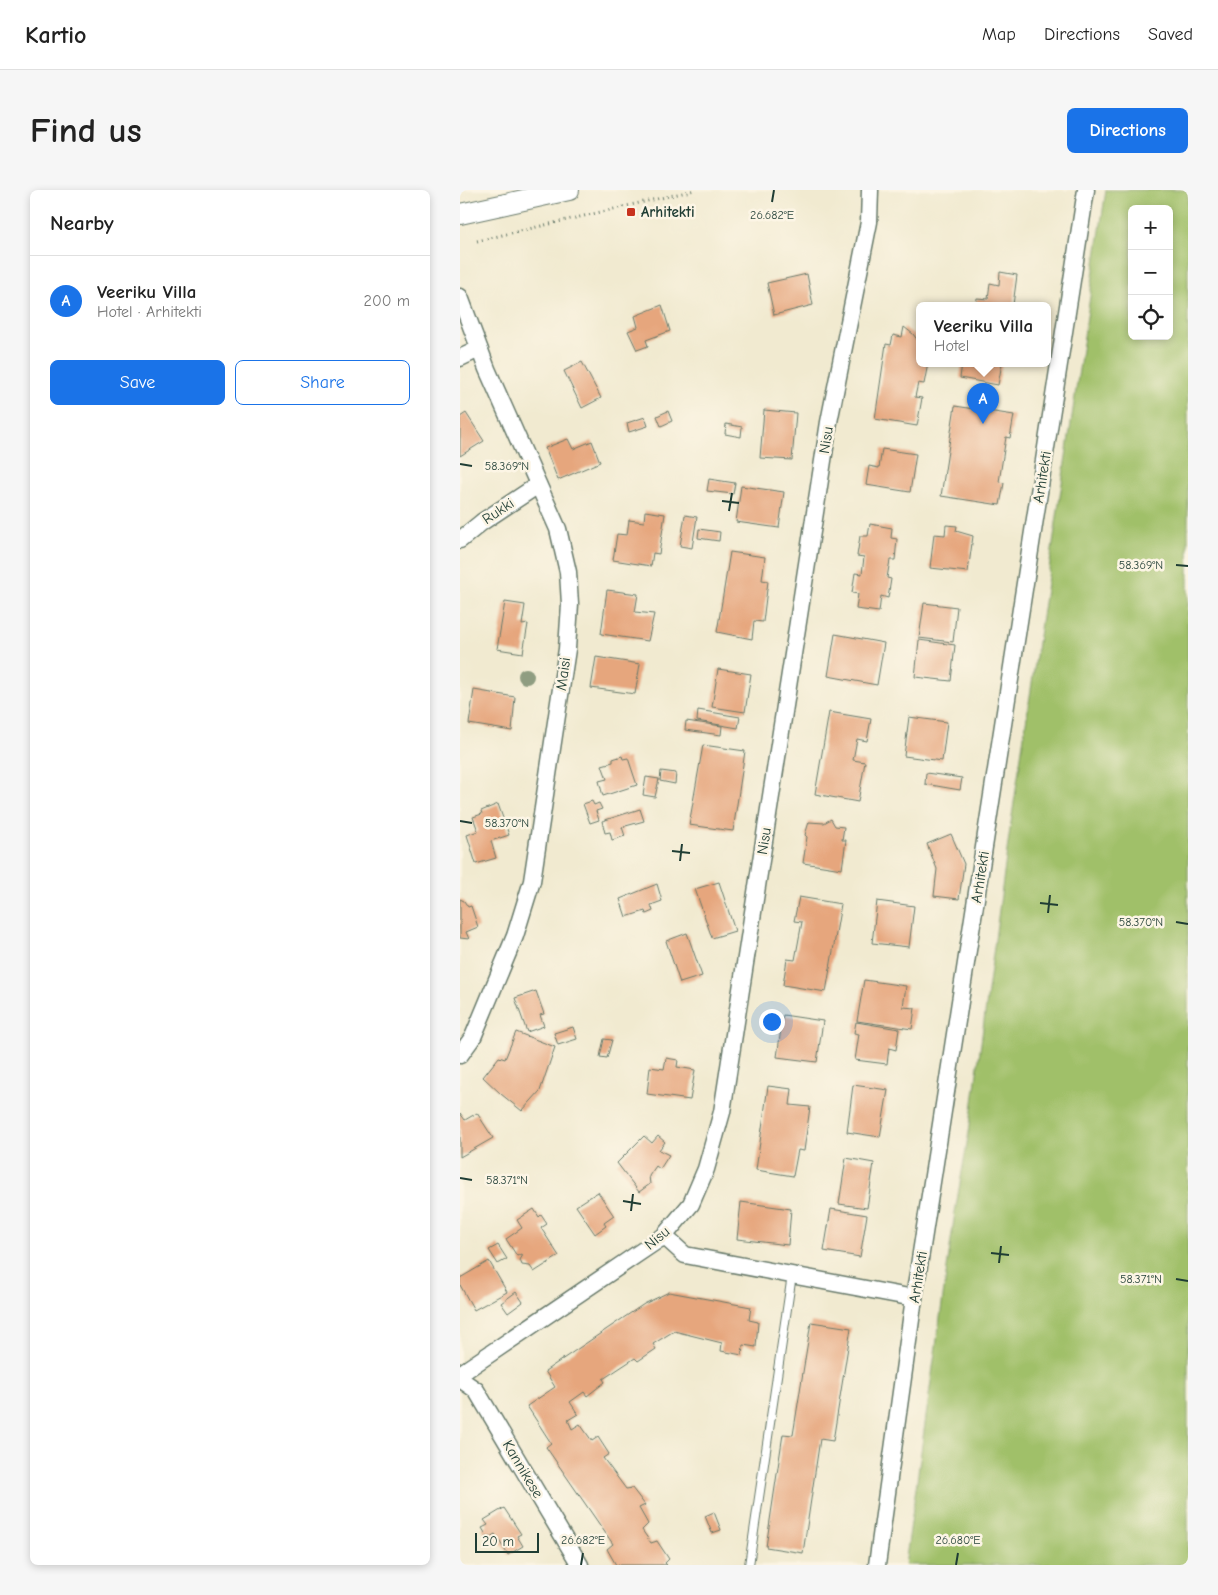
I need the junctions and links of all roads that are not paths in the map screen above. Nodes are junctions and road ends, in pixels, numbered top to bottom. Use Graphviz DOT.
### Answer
graph roads {
  1 [pos="569,190"];
  2 [pos="870,190"];
  3 [pos="1086,190"];
  4 [pos="460,214"];
  5 [pos="460,297"];
  6 [pos="479,349"];
  7 [pos="460,358"];
  8 [pos="538,485"];
  9 [pos="460,540"];
  10 [pos="460,1055"];
  11 [pos="664,1236"];
  12 [pos="792,1275"];
  13 [pos="914,1298"];
  14 [pos="460,1374"];
  15 [pos="460,1380"];
  16 [pos="580,1565"];
  17 [pos="749,1565"];
  18 [pos="877,1565"];
  1 -- 4 [label="street"];
  2 -- 11 [label="street, Nisu"];
  3 -- 13 [label="street, Arhitekti"];
  5 -- 6 [label="street, Maisi"];
  6 -- 7 [label="street"];
  6 -- 8 [label="street, Maisi"];
  8 -- 9 [label="street, Rukki"];
  8 -- 10 [label="street, Maisi"];
  11 -- 12 [label="street"];
  11 -- 14 [label="street, Nisu"];
  12 -- 13 [label="street"];
  12 -- 17 [label="lane"];
  13 -- 18 [label="street, Arhitekti"];
  15 -- 16 [label="street, Kannikese"];
}
